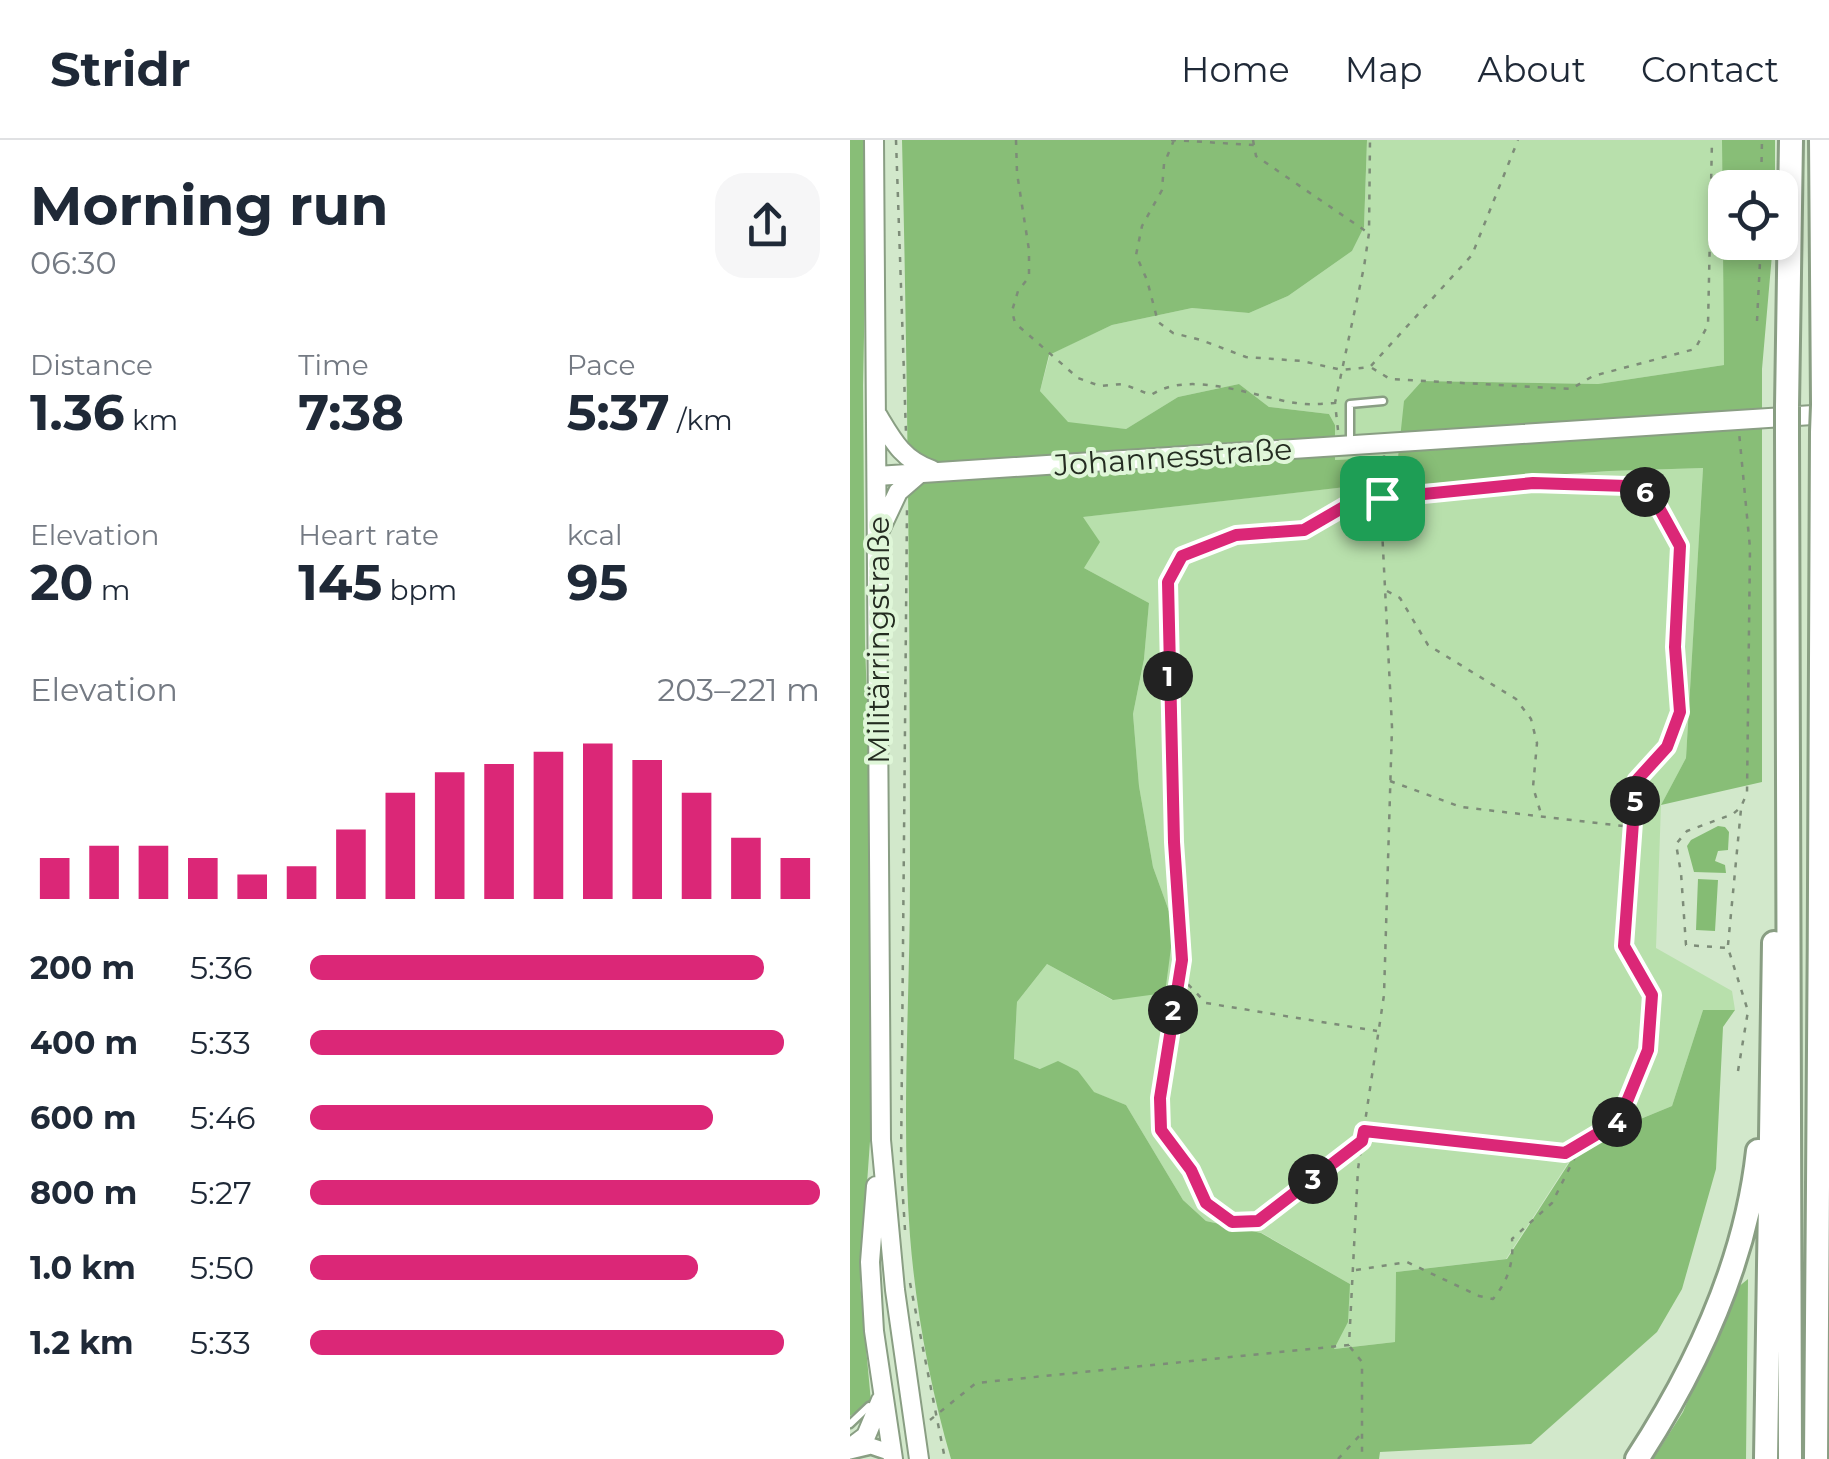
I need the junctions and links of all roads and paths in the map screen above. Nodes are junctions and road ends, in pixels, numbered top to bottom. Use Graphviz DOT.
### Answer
graph roads {
  1 [pos="874,140"];
  2 [pos="896,140"];
  3 [pos="1016,140"];
  4 [pos="1173,140"];
  5 [pos="1253,140"];
  6 [pos="1370,140"];
  7 [pos="1518,140"];
  8 [pos="1712,140"];
  9 [pos="1762,140"];
  10 [pos="1791,140"];
  11 [pos="1820,140"];
  12 [pos="1256,145"];
  13 [pos="1762,170"];
  14 [pos="1368,233"];
  15 [pos="1760,260"];
  16 [pos="1757,321"];
  17 [pos="1370,367"];
  18 [pos="1342,370"];
  19 [pos="1383,402"];
  20 [pos="1335,403"];
  21 [pos="876,414"];
  22 [pos="1825,417"];
  23 [pos="1739,420"];
  24 [pos="1384,444"];
  25 [pos="1346,446"];
  26 [pos="901,452"];
  27 [pos="929,472"];
  28 [pos="876,476"];
  29 [pos="898,492"];
  30 [pos="1382,498"];
  31 [pos="877,536"];
  32 [pos="1385,589"];
  33 [pos="1786,666"];
  34 [pos="1390,781"];
  35 [pos="1741,807"];
  36 [pos="1542,816"];
  37 [pos="1633,827"];
  38 [pos="1728,948"];
  39 [pos="1179,975"];
  40 [pos="1378,1031"];
  41 [pos="1772,1038"];
  42 [pos="1821,1056"];
  43 [pos="1738,1071"];
  44 [pos="1829,1109"];
  45 [pos="1364,1131"];
  46 [pos="880,1140"];
  47 [pos="1362,1141"];
  48 [pos="1582,1143"];
  49 [pos="905,1236"];
  50 [pos="1354,1270"];
  51 [pos="908,1272"];
  52 [pos="1349,1346"];
  53 [pos="880,1403"];
  54 [pos="936,1416"];
  55 [pos="850,1424"];
  56 [pos="919,1429"];
  57 [pos="1363,1432"];
  58 [pos="850,1449"];
  59 [pos="1816,1454"];
  60 [pos="890,1458"];
  61 [pos="919,1459"];
  62 [pos="945,1459"];
  63 [pos="1338,1459"];
  64 [pos="1362,1459"];
  65 [pos="1637,1459"];
  66 [pos="1766,1459"];
  67 [pos="1790,1459"];
  1 -- 21 [label="main road, Militärringstraße"];
  2 -- 26 [label="path"];
  3 -- 20 [label="path"];
  4 -- 12 [label="path"];
  4 -- 18 [label="path"];
  5 -- 12 [label="path"];
  6 -- 14 [label="path"];
  7 -- 17 [label="path"];
  8 -- 17 [label="path"];
  9 -- 13 [label="path"];
  10 -- 33 [label="highway, bridge"];
  11 -- 22 [label="highway"];
  12 -- 14 [label="path"];
  14 -- 18 [label="path"];
  15 -- 16 [label="path"];
  17 -- 18 [label="path"];
  18 -- 20 [label="path"];
  19 -- 25 [label="lane"];
  20 -- 25 [label="path"];
  21 -- 26 [label="main road"];
  21 -- 28 [label="main road, Militärringstraße"];
  22 -- 23 [label="main road, Johannesstraße"];
  22 -- 42 [label="highway"];
  23 -- 24 [label="main road, Johannesstraße"];
  23 -- 35 [label="path"];
  24 -- 25 [label="main road, Johannesstraße"];
  24 -- 30 [label="path"];
  25 -- 27 [label="main road, Johannesstraße"];
  26 -- 27 [label="main road"];
  27 -- 28 [label="main road, Johannesstraße"];
  27 -- 29 [label="main road"];
  28 -- 31 [label="main road, Militärringstraße"];
  29 -- 31 [label="main road"];
  29 -- 49 [label="path"];
  30 -- 32 [label="path"];
  30 -- 37 [label="path"];
  30 -- 39 [label="path"];
  31 -- 46 [label="main road, Militärringstraße"];
  32 -- 34 [label="path"];
  32 -- 36 [label="path"];
  33 -- 41 [label="highway"];
  33 -- 67 [label="highway"];
  34 -- 36 [label="path"];
  34 -- 40 [label="path"];
  35 -- 38 [label="path"];
  35 -- 38 [label="path"];
  36 -- 37 [label="path"];
  37 -- 48 [label="path"];
  38 -- 43 [label="path"];
  39 -- 40 [label="path"];
  39 -- 47 [label="path"];
  40 -- 45 [label="path"];
  41 -- 65 [label="highway"];
  41 -- 66 [label="highway"];
  42 -- 44 [label="highway"];
  42 -- 59 [label="highway"];
  45 -- 47 [label="path"];
  45 -- 48 [label="path"];
  46 -- 53 [label="main road, Militärringstraße"];
  46 -- 56 [label="main road, Militärringstraße"];
  47 -- 50 [label="path"];
  48 -- 50 [label="path"];
  50 -- 52 [label="path"];
  51 -- 54 [label="path"];
  52 -- 54 [label="path"];
  52 -- 57 [label="path"];
  53 -- 55 [label="lane"];
  53 -- 58 [label="main road"];
  53 -- 60 [label="main road, Militärringstraße"];
  54 -- 56 [label="path"];
  54 -- 62 [label="path"];
  56 -- 60 [label="main road"];
  56 -- 61 [label="main road, Militärringstraße"];
  57 -- 63 [label="path"];
  57 -- 64 [label="path"];
  58 -- 60 [label="street"];
}
